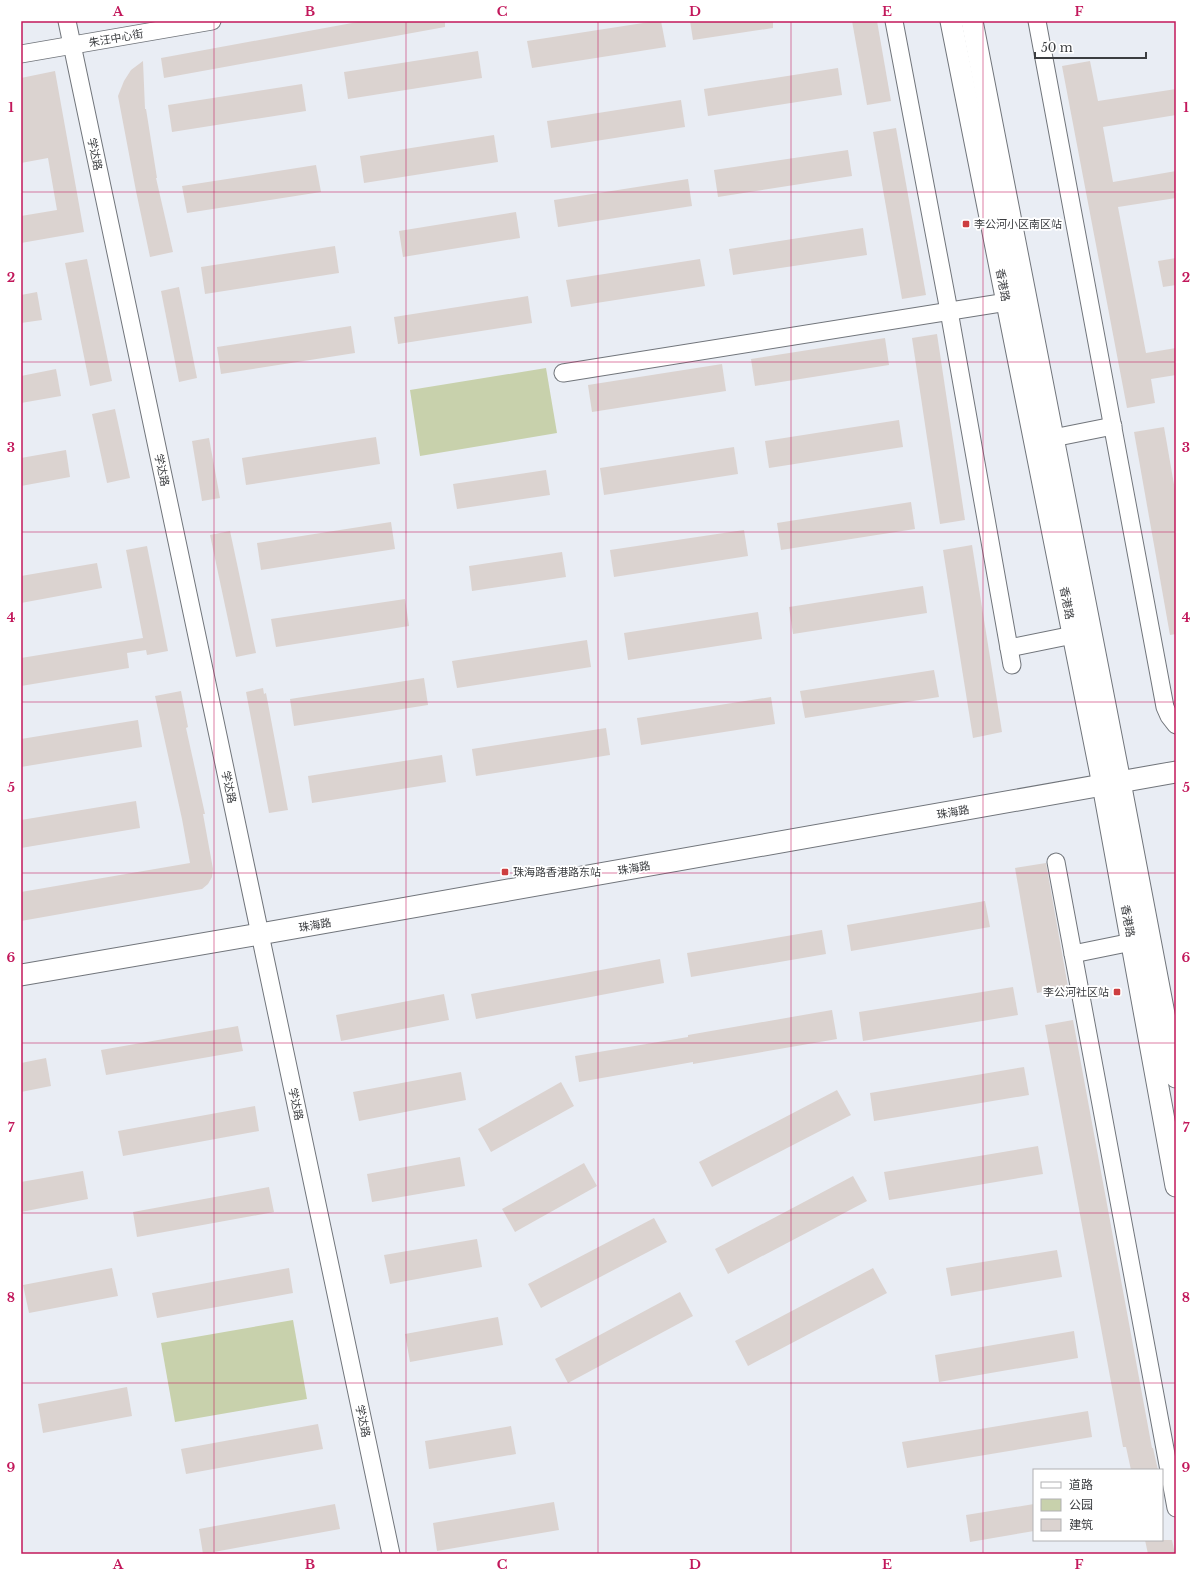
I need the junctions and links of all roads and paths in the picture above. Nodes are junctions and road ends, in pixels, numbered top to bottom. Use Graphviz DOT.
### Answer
graph roads {
  1 [pos="67,21"];
  2 [pos="212,21"];
  3 [pos="894,21"];
  4 [pos="951,21"];
  5 [pos="972,21"];
  6 [pos="1037,21"];
  7 [pos="72,46"];
  8 [pos="21,54"];
  9 [pos="1007,302"];
  10 [pos="949,311"];
  11 [pos="563,373"];
  12 [pos="1113,426"];
  13 [pos="1053,438"];
  14 [pos="1073,635"];
  15 [pos="1009,648"];
  16 [pos="1012,665"];
  17 [pos="1176,725"];
  18 [pos="1176,772"];
  19 [pos="1112,783"];
  20 [pos="1056,862"];
  21 [pos="260,934"];
  22 [pos="1132,942"];
  23 [pos="1073,954"];
  24 [pos="21,975"];
  25 [pos="1176,1077"];
  26 [pos="1176,1186"];
  27 [pos="1176,1508"];
  28 [pos="391,1554"];
  1 -- 7 [label="street, 学达路"];
  2 -- 7 [label="street, 朱汪中心街"];
  3 -- 10 [label="street"];
  4 -- 9 [label="main road, 香港路"];
  5 -- 13 [label="main road, 香港路"];
  6 -- 12 [label="street"];
  7 -- 8 [label="street, 朱汪中心街"];
  7 -- 21 [label="street, 学达路"];
  9 -- 10 [label="street"];
  9 -- 14 [label="main road, 香港路"];
  10 -- 11 [label="street"];
  10 -- 15 [label="street"];
  12 -- 13 [label="street"];
  12 -- 17 [label="street"];
  13 -- 19 [label="main road, 香港路"];
  14 -- 15 [label="street"];
  14 -- 19 [label="main road, 香港路"];
  15 -- 16 [label="street"];
  18 -- 19 [label="main road, 珠海路"];
  19 -- 21 [label="main road, 珠海路"];
  19 -- 22 [label="main road, 香港路"];
  19 -- 25 [label="main road, 香港路"];
  20 -- 23 [label="street"];
  21 -- 24 [label="main road, 珠海路"];
  21 -- 28 [label="street, 学达路"];
  22 -- 23 [label="street"];
  22 -- 26 [label="main road, 香港路"];
  23 -- 27 [label="street"];
}
